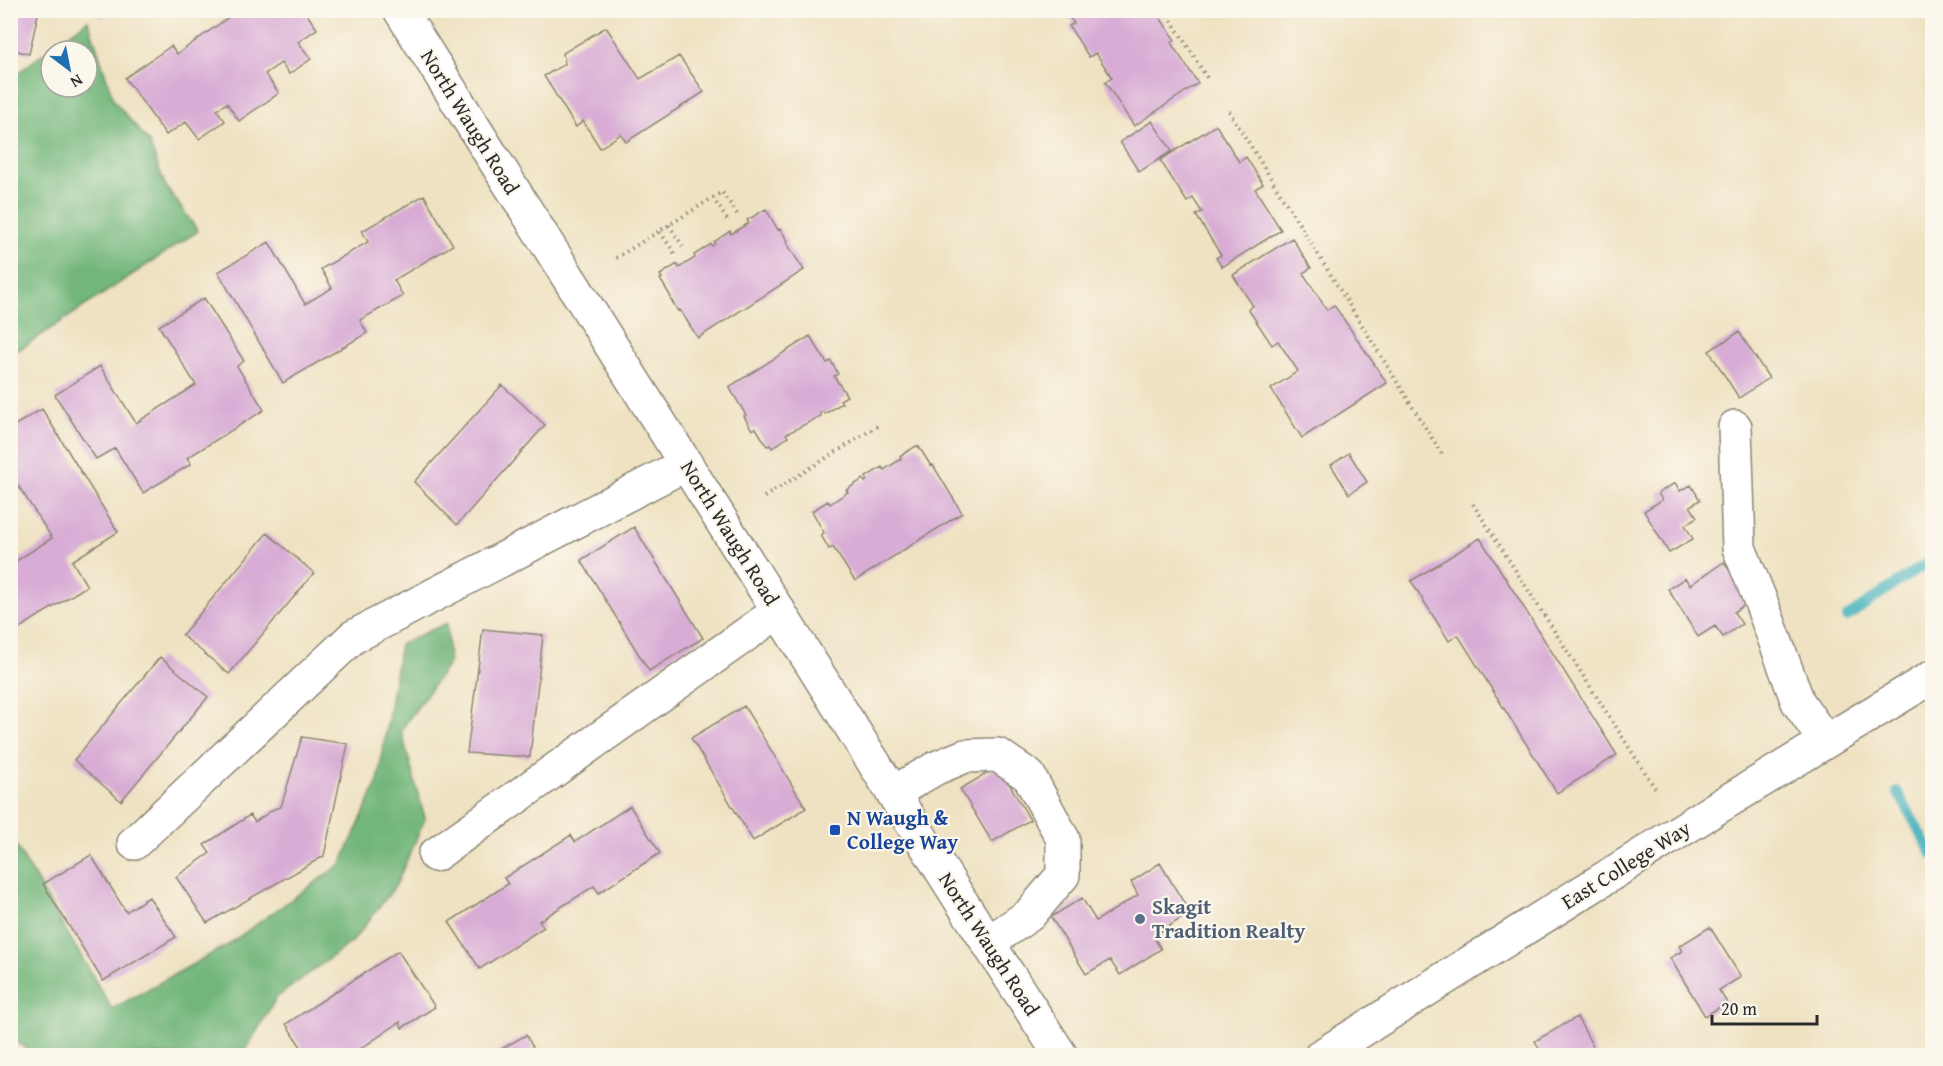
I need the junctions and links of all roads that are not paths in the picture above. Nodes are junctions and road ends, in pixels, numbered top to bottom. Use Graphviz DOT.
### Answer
graph roads {
  1 [pos="400,10"];
  2 [pos="1735,427"];
  3 [pos="686,464"];
  4 [pos="778,611"];
  5 [pos="1932,677"];
  6 [pos="1825,741"];
  7 [pos="893,793"];
  8 [pos="134,843"];
  9 [pos="435,855"];
  10 [pos="988,943"];
  11 [pos="1339,1051"];
  12 [pos="1061,1056"];
  1 -- 3 [label="street, North Waugh Road"];
  2 -- 6 [label="street"];
  3 -- 4 [label="street, North Waugh Road"];
  3 -- 8 [label="street"];
  4 -- 7 [label="street, North Waugh Road"];
  4 -- 9 [label="street"];
  5 -- 6 [label="street, East College Way"];
  6 -- 11 [label="street, East College Way"];
  7 -- 10 [label="street, North Waugh Road"];
  7 -- 10 [label="street"];
  10 -- 12 [label="street, North Waugh Road"];
}
